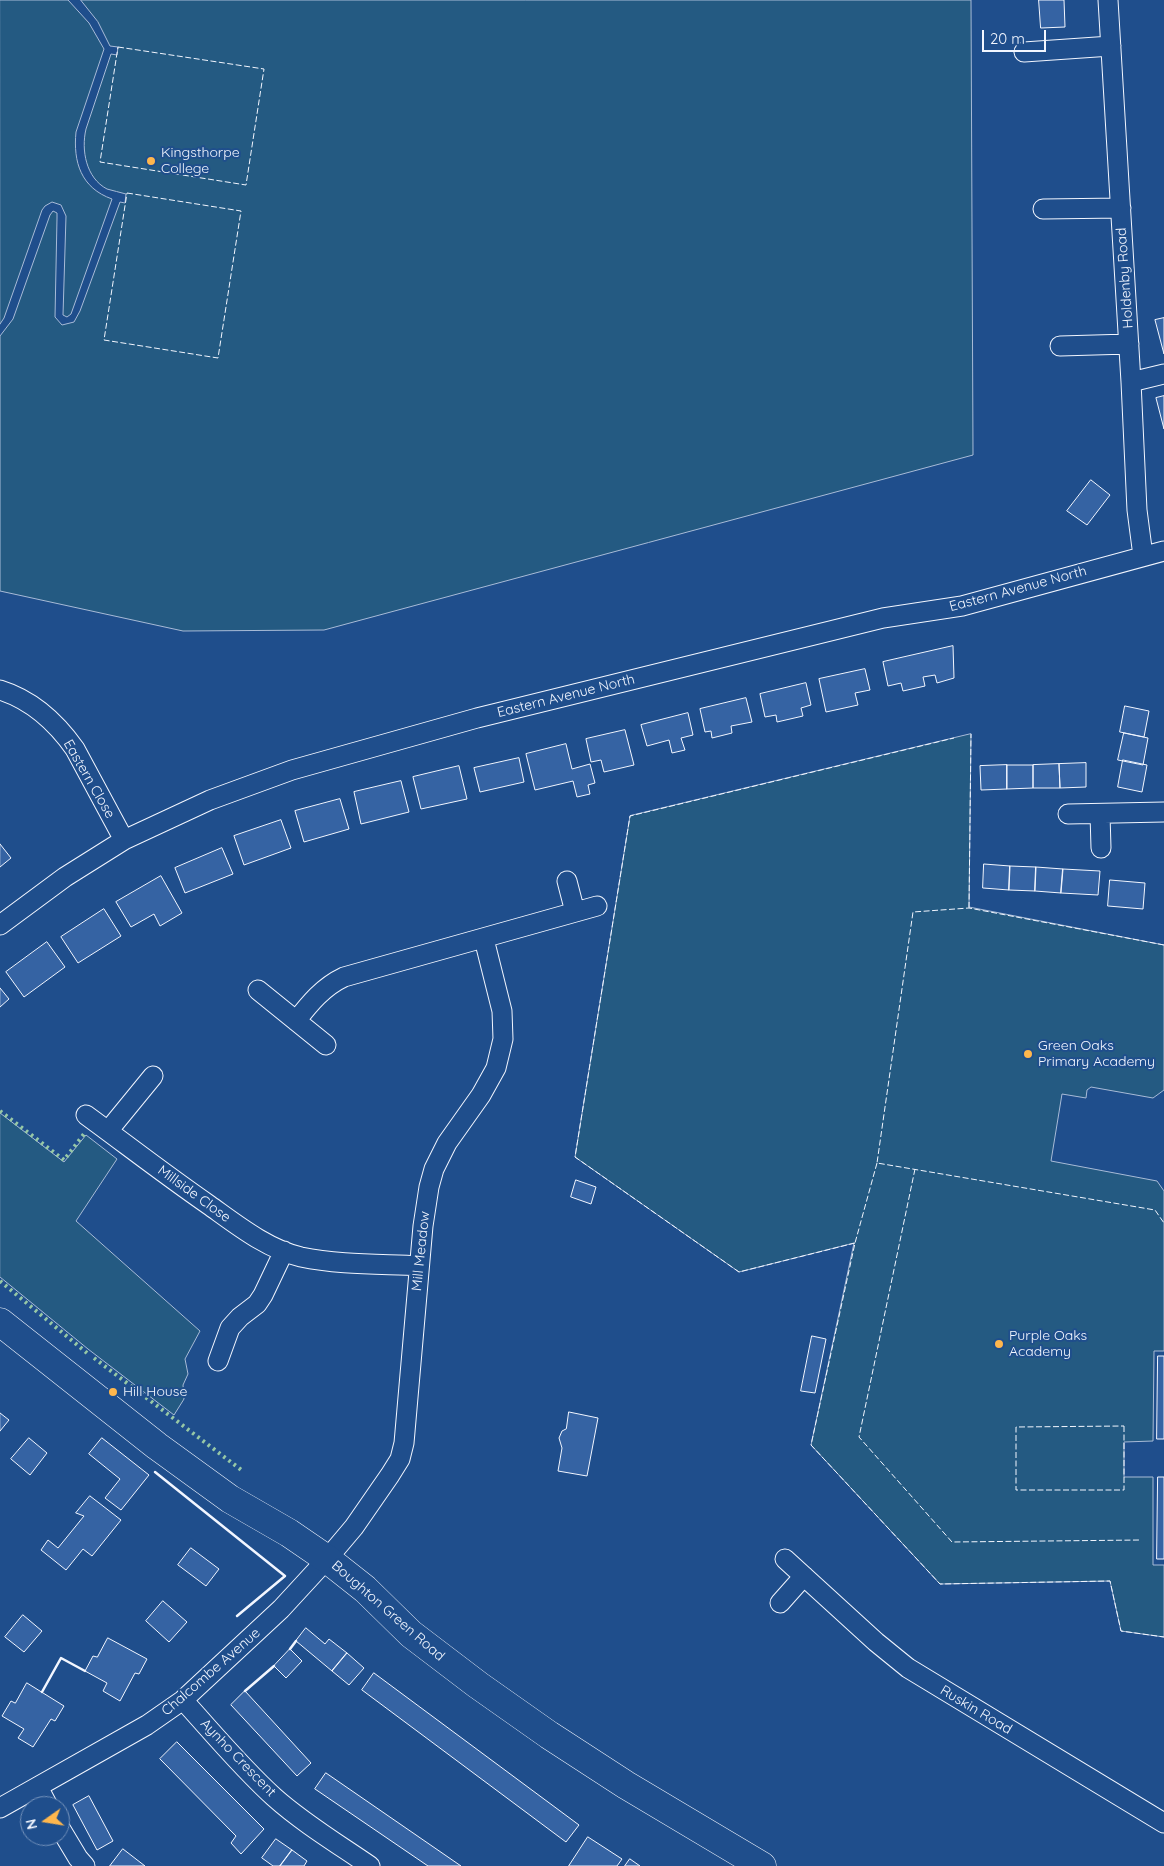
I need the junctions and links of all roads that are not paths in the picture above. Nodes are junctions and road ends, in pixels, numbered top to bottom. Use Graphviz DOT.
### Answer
graph roads {
  1 [pos="1108,0"];
  2 [pos="1111,46"];
  3 [pos="1024,52"];
  4 [pos="1121,208"];
  5 [pos="1043,209"];
  6 [pos="1129,344"];
  7 [pos="1060,346"];
  8 [pos="1164,374"];
  9 [pos="1131,382"];
  10 [pos="1164,550"];
  11 [pos="1143,556"];
  12 [pos="0,690"];
  13 [pos="1164,812"];
  14 [pos="1068,814"];
  15 [pos="1100,814"];
  16 [pos="124,840"];
  17 [pos="1101,848"];
  18 [pos="567,881"];
  19 [pos="597,906"];
  20 [pos="575,912"];
  21 [pos="0,925"];
  22 [pos="484,939"];
  23 [pos="258,990"];
  24 [pos="296,1021"];
  25 [pos="326,1045"];
  26 [pos="153,1076"];
  27 [pos="86,1115"];
  28 [pos="108,1131"];
  29 [pos="284,1251"];
  30 [pos="419,1266"];
  31 [pos="0,1322"];
  32 [pos="218,1360"];
  33 [pos="327,1559"];
  34 [pos="785,1559"];
  35 [pos="804,1576"];
  36 [pos="780,1603"];
  37 [pos="183,1700"];
  38 [pos="38,1787"];
  39 [pos="43,1796"];
  40 [pos="0,1808"];
  41 [pos="1164,1823"];
  42 [pos="70,1845"];
  43 [pos="85,1866"];
  44 [pos="370,1866"];
  45 [pos="762,1866"];
  1 -- 2 [label="street, Holdenby Road"];
  2 -- 3 [label="street"];
  2 -- 4 [label="street, Holdenby Road"];
  4 -- 5 [label="street"];
  4 -- 6 [label="street, Holdenby Road"];
  6 -- 7 [label="street"];
  6 -- 9 [label="street, Holdenby Road"];
  8 -- 9 [label="street"];
  9 -- 11 [label="street, Holdenby Road"];
  10 -- 11 [label="street, Eastern Avenue North"];
  11 -- 16 [label="street, Eastern Avenue North"];
  12 -- 16 [label="street, Eastern Close"];
  13 -- 15 [label="street"];
  14 -- 15 [label="street"];
  15 -- 17 [label="street"];
  16 -- 21 [label="street, Eastern Avenue North"];
  18 -- 20 [label="street"];
  19 -- 20 [label="street"];
  20 -- 22 [label="street"];
  22 -- 24 [label="street"];
  22 -- 30 [label="street, Mill Meadow"];
  23 -- 24 [label="street"];
  24 -- 25 [label="street"];
  26 -- 28 [label="street"];
  27 -- 28 [label="street, Millside Close"];
  28 -- 29 [label="street, Millside Close"];
  29 -- 30 [label="street, Millside Close"];
  29 -- 32 [label="street"];
  30 -- 33 [label="street, Mill Meadow"];
  31 -- 33 [label="street, Boughton Green Road"];
  33 -- 37 [label="street, Chalcombe Avenue"];
  33 -- 45 [label="street, Boughton Green Road"];
  34 -- 35 [label="street, Ruskin Road"];
  35 -- 36 [label="street"];
  35 -- 41 [label="street, Ruskin Road"];
  37 -- 38 [label="street, Chalcombe Avenue"];
  37 -- 44 [label="street, Aynho Crescent"];
  38 -- 39 [label="street"];
  38 -- 40 [label="street, Chalcombe Avenue"];
  42 -- 43 [label="street"];
}
